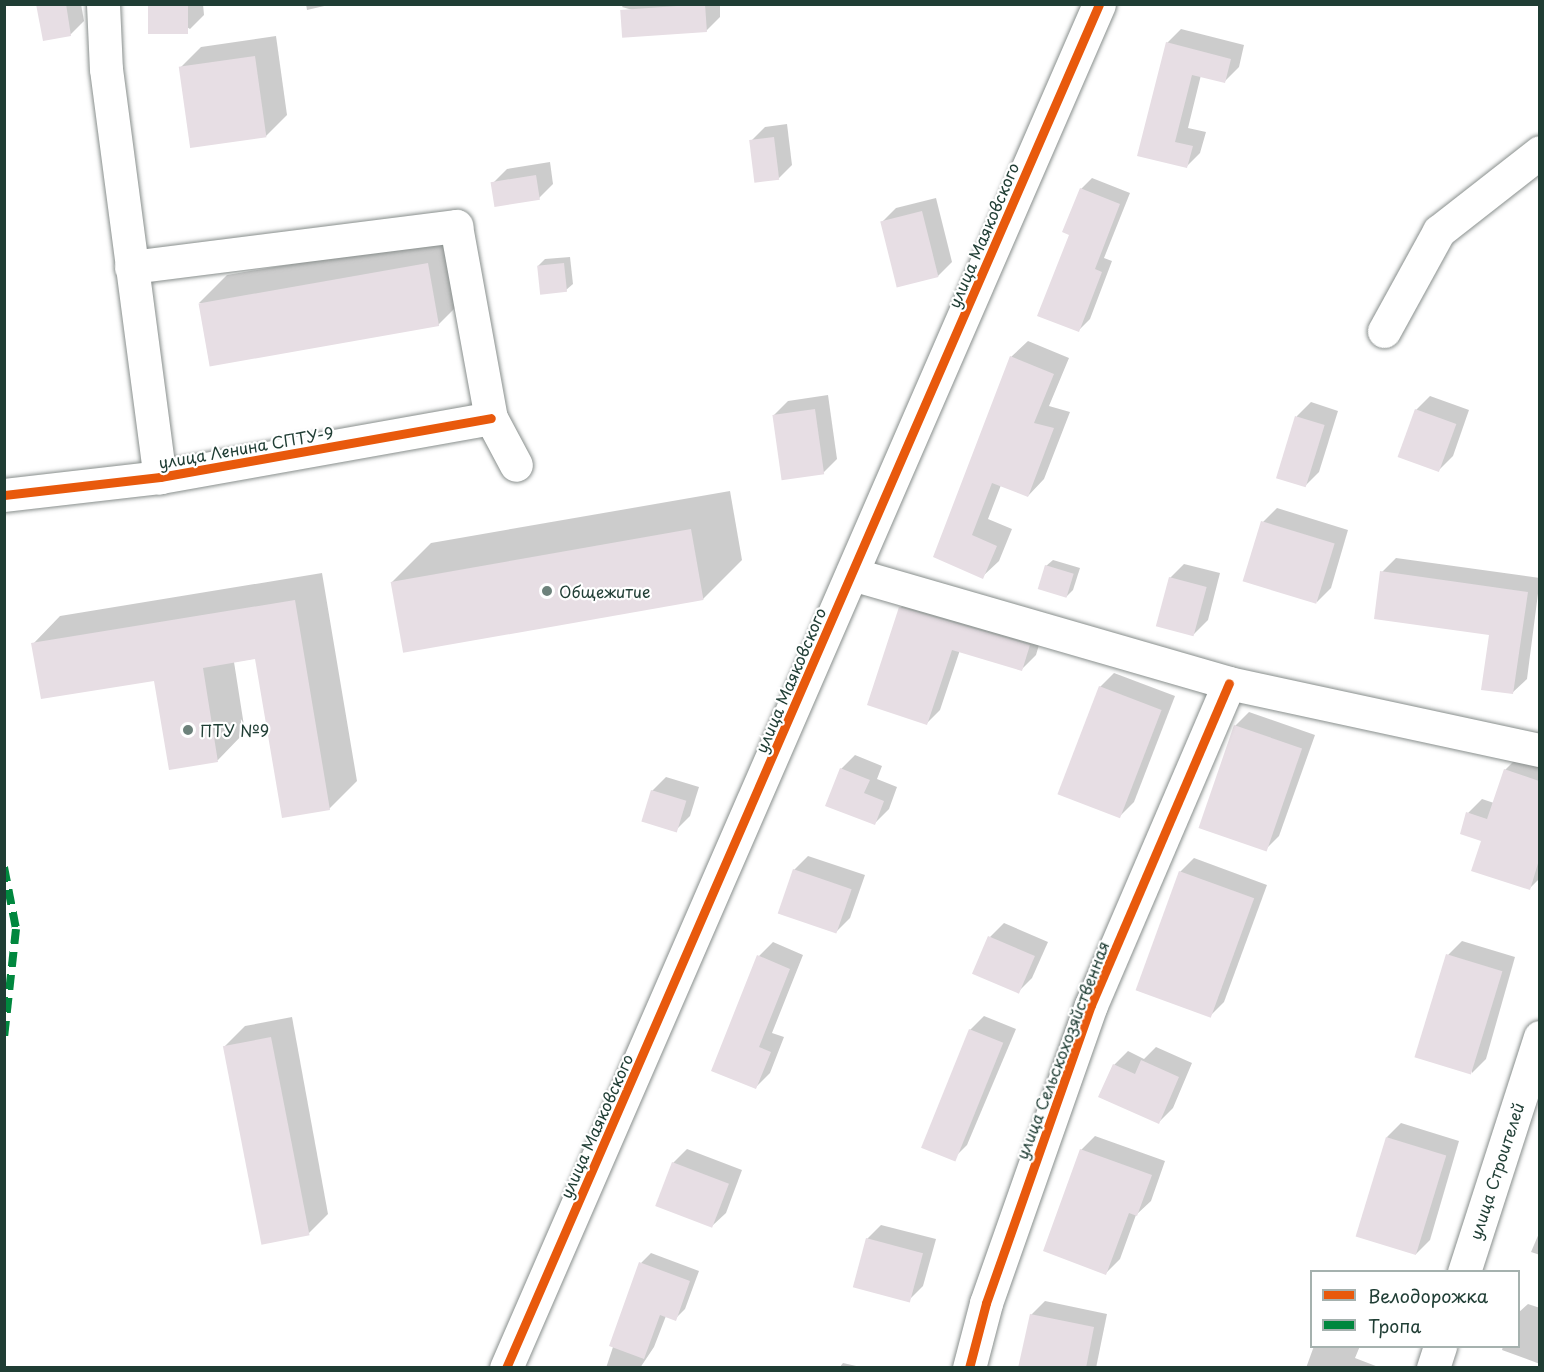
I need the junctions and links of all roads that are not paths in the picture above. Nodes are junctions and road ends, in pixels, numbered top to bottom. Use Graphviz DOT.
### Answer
graph roads {
  1 [pos="103,4"];
  2 [pos="1099,4"];
  3 [pos="1539,152"];
  4 [pos="131,267"];
  5 [pos="1384,331"];
  6 [pos="491,418"];
  7 [pos="516,465"];
  8 [pos="160,477"];
  9 [pos="4,495"];
  10 [pos="852,574"];
  11 [pos="1229,683"];
  12 [pos="1539,750"];
  13 [pos="1539,1037"];
  14 [pos="1465,1270"];
  15 [pos="1440,1348"];
  16 [pos="506,1368"];
  17 [pos="969,1368"];
  18 [pos="1433,1368"];
  1 -- 4 [label="street"];
  2 -- 10 [label="street, улица Маяковского"];
  3 -- 5 [label="street"];
  4 -- 6 [label="street"];
  4 -- 8 [label="street"];
  6 -- 7 [label="street"];
  6 -- 8 [label="street, улица Ленина СПТУ-9"];
  8 -- 9 [label="street, улица Ленина СПТУ-9"];
  10 -- 11 [label="street"];
  10 -- 16 [label="street, улица Маяковского"];
  11 -- 12 [label="street"];
  11 -- 17 [label="street, улица Сельскохозяйственная"];
  13 -- 14 [label="street, улица Строителей"];
  15 -- 18 [label="street"];
}
